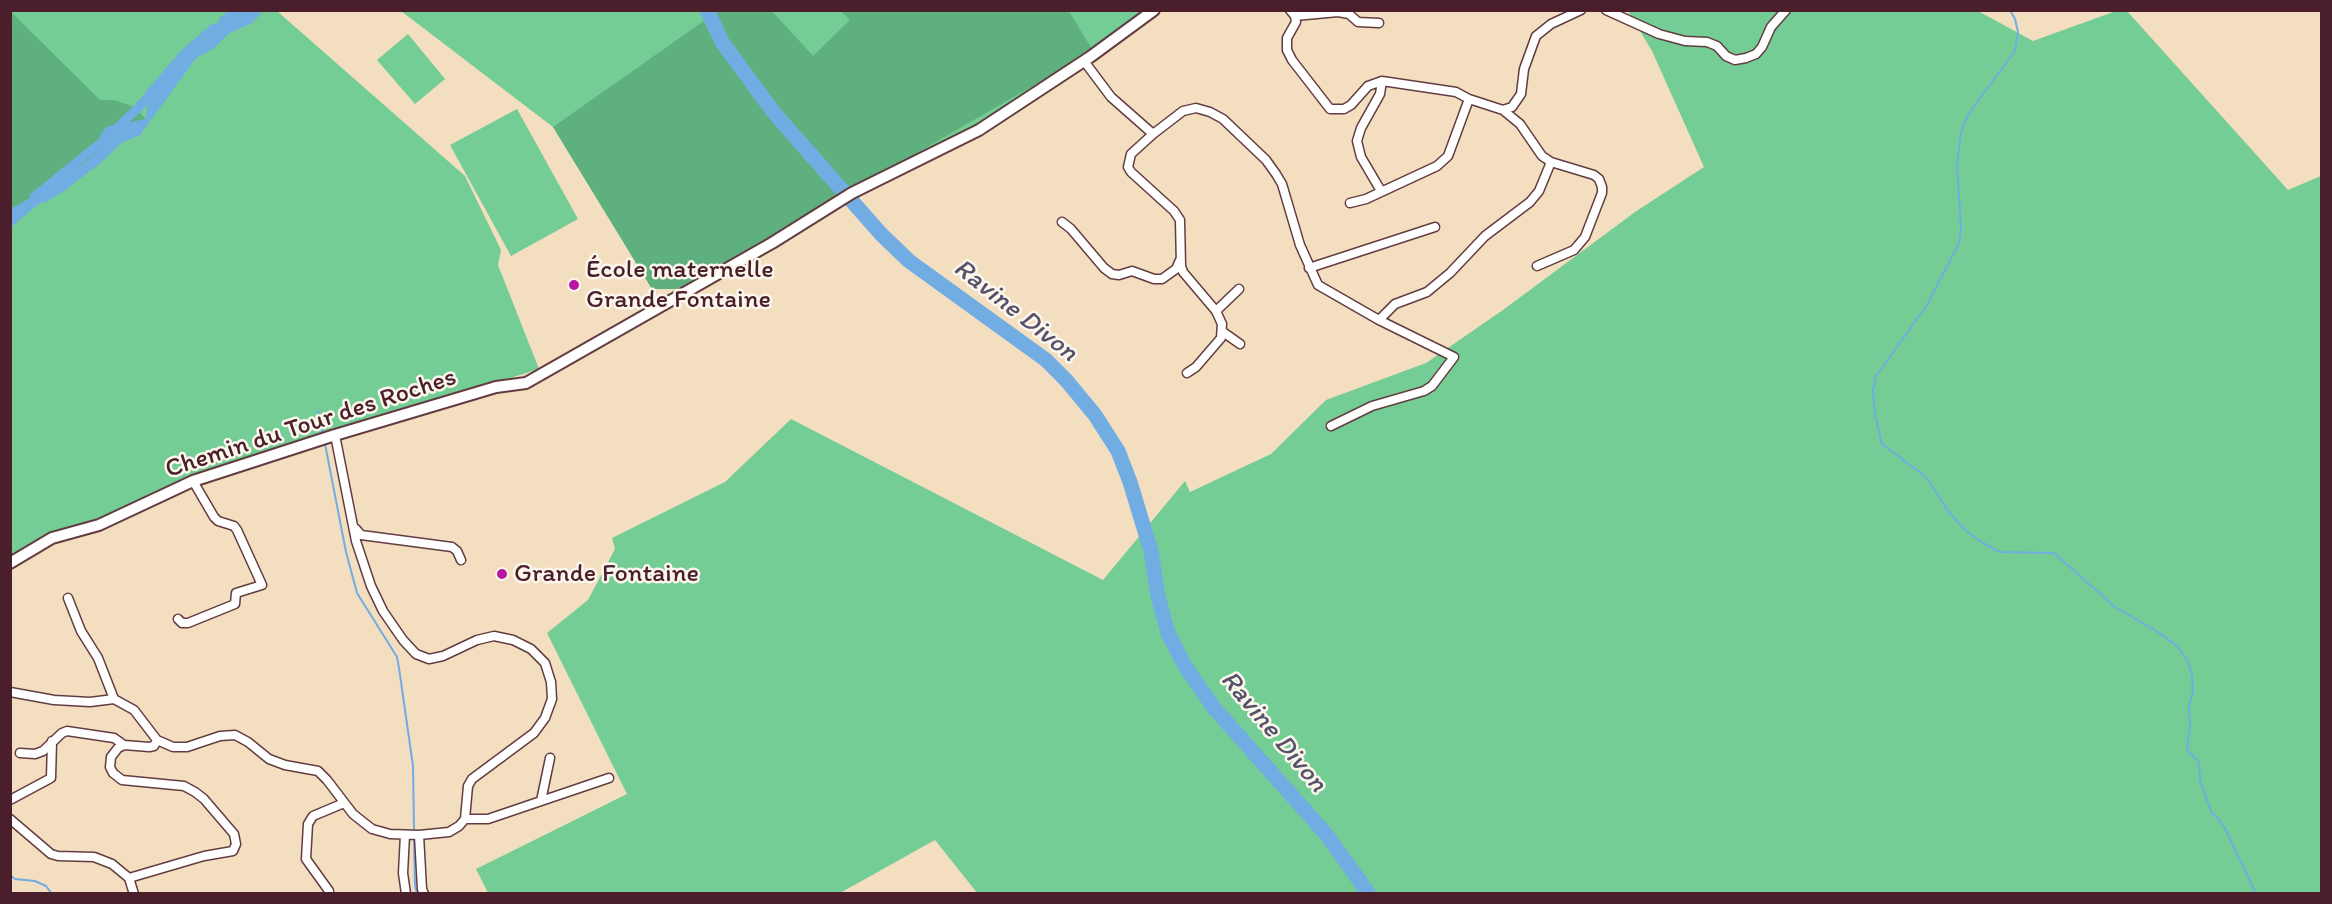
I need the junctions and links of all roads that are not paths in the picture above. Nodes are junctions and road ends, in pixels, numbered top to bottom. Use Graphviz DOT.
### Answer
graph roads {
  1 [pos="1154,10"];
  2 [pos="1581,10"];
  3 [pos="1606,10"];
  4 [pos="1786,10"];
  5 [pos="1293,13"];
  6 [pos="1379,23"];
  7 [pos="1084,61"];
  8 [pos="1382,81"];
  9 [pos="1469,99"];
  10 [pos="1503,110"];
  11 [pos="1153,134"];
  12 [pos="1551,162"];
  13 [pos="1381,191"];
  14 [pos="1350,203"];
  15 [pos="1062,222"];
  16 [pos="1435,227"];
  17 [pos="1180,260"];
  18 [pos="1537,266"];
  19 [pos="1310,268"];
  20 [pos="1239,289"];
  21 [pos="1216,311"];
  22 [pos="1379,320"];
  23 [pos="1223,333"];
  24 [pos="1240,344"];
  25 [pos="1187,374"];
  26 [pos="1331,426"];
  27 [pos="335,435"];
  28 [pos="193,482"];
  29 [pos="354,526"];
  30 [pos="461,560"];
  31 [pos="10,563"];
  32 [pos="68,598"];
  33 [pos="178,619"];
  34 [pos="10,692"];
  35 [pos="114,699"];
  36 [pos="157,740"];
  37 [pos="52,741"];
  38 [pos="124,746"];
  39 [pos="20,753"];
  40 [pos="550,758"];
  41 [pos="609,778"];
  42 [pos="10,800"];
  43 [pos="541,801"];
  44 [pos="344,803"];
  45 [pos="10,819"];
  46 [pos="465,819"];
  47 [pos="405,835"];
  48 [pos="419,835"];
  49 [pos="129,878"];
  50 [pos="329,891"];
  51 [pos="134,894"];
  52 [pos="406,894"];
  53 [pos="424,894"];
  1 -- 7 [label="street, Chemin du Tour des Roches"];
  2 -- 10 [label="street"];
  3 -- 4 [label="street"];
  5 -- 6 [label="street"];
  5 -- 8 [label="street"];
  7 -- 11 [label="street"];
  7 -- 27 [label="street, Chemin du Tour des Roches"];
  8 -- 9 [label="street"];
  8 -- 13 [label="street"];
  9 -- 10 [label="street"];
  9 -- 13 [label="street"];
  10 -- 12 [label="street"];
  11 -- 17 [label="street"];
  11 -- 19 [label="street"];
  12 -- 18 [label="street"];
  12 -- 22 [label="street"];
  13 -- 14 [label="street"];
  15 -- 17 [label="street"];
  16 -- 19 [label="street"];
  17 -- 21 [label="street"];
  19 -- 22 [label="street"];
  20 -- 21 [label="street"];
  21 -- 23 [label="street"];
  22 -- 26 [label="street"];
  23 -- 24 [label="street"];
  23 -- 25 [label="street"];
  27 -- 28 [label="street, Chemin du Tour des Roches"];
  27 -- 29 [label="street"];
  28 -- 31 [label="street, Chemin du Tour des Roches"];
  28 -- 33 [label="street"];
  29 -- 30 [label="street"];
  29 -- 46 [label="street"];
  32 -- 35 [label="street"];
  34 -- 35 [label="street"];
  35 -- 36 [label="street"];
  36 -- 38 [label="street"];
  36 -- 44 [label="street"];
  37 -- 38 [label="street"];
  37 -- 39 [label="street"];
  37 -- 42 [label="street"];
  38 -- 49 [label="street"];
  40 -- 43 [label="street"];
  41 -- 43 [label="street"];
  43 -- 46 [label="street"];
  44 -- 47 [label="street"];
  44 -- 50 [label="street"];
  45 -- 49 [label="street"];
  46 -- 48 [label="street"];
  47 -- 48 [label="street"];
  47 -- 52 [label="street"];
  48 -- 53 [label="street"];
  49 -- 51 [label="street"];
}
